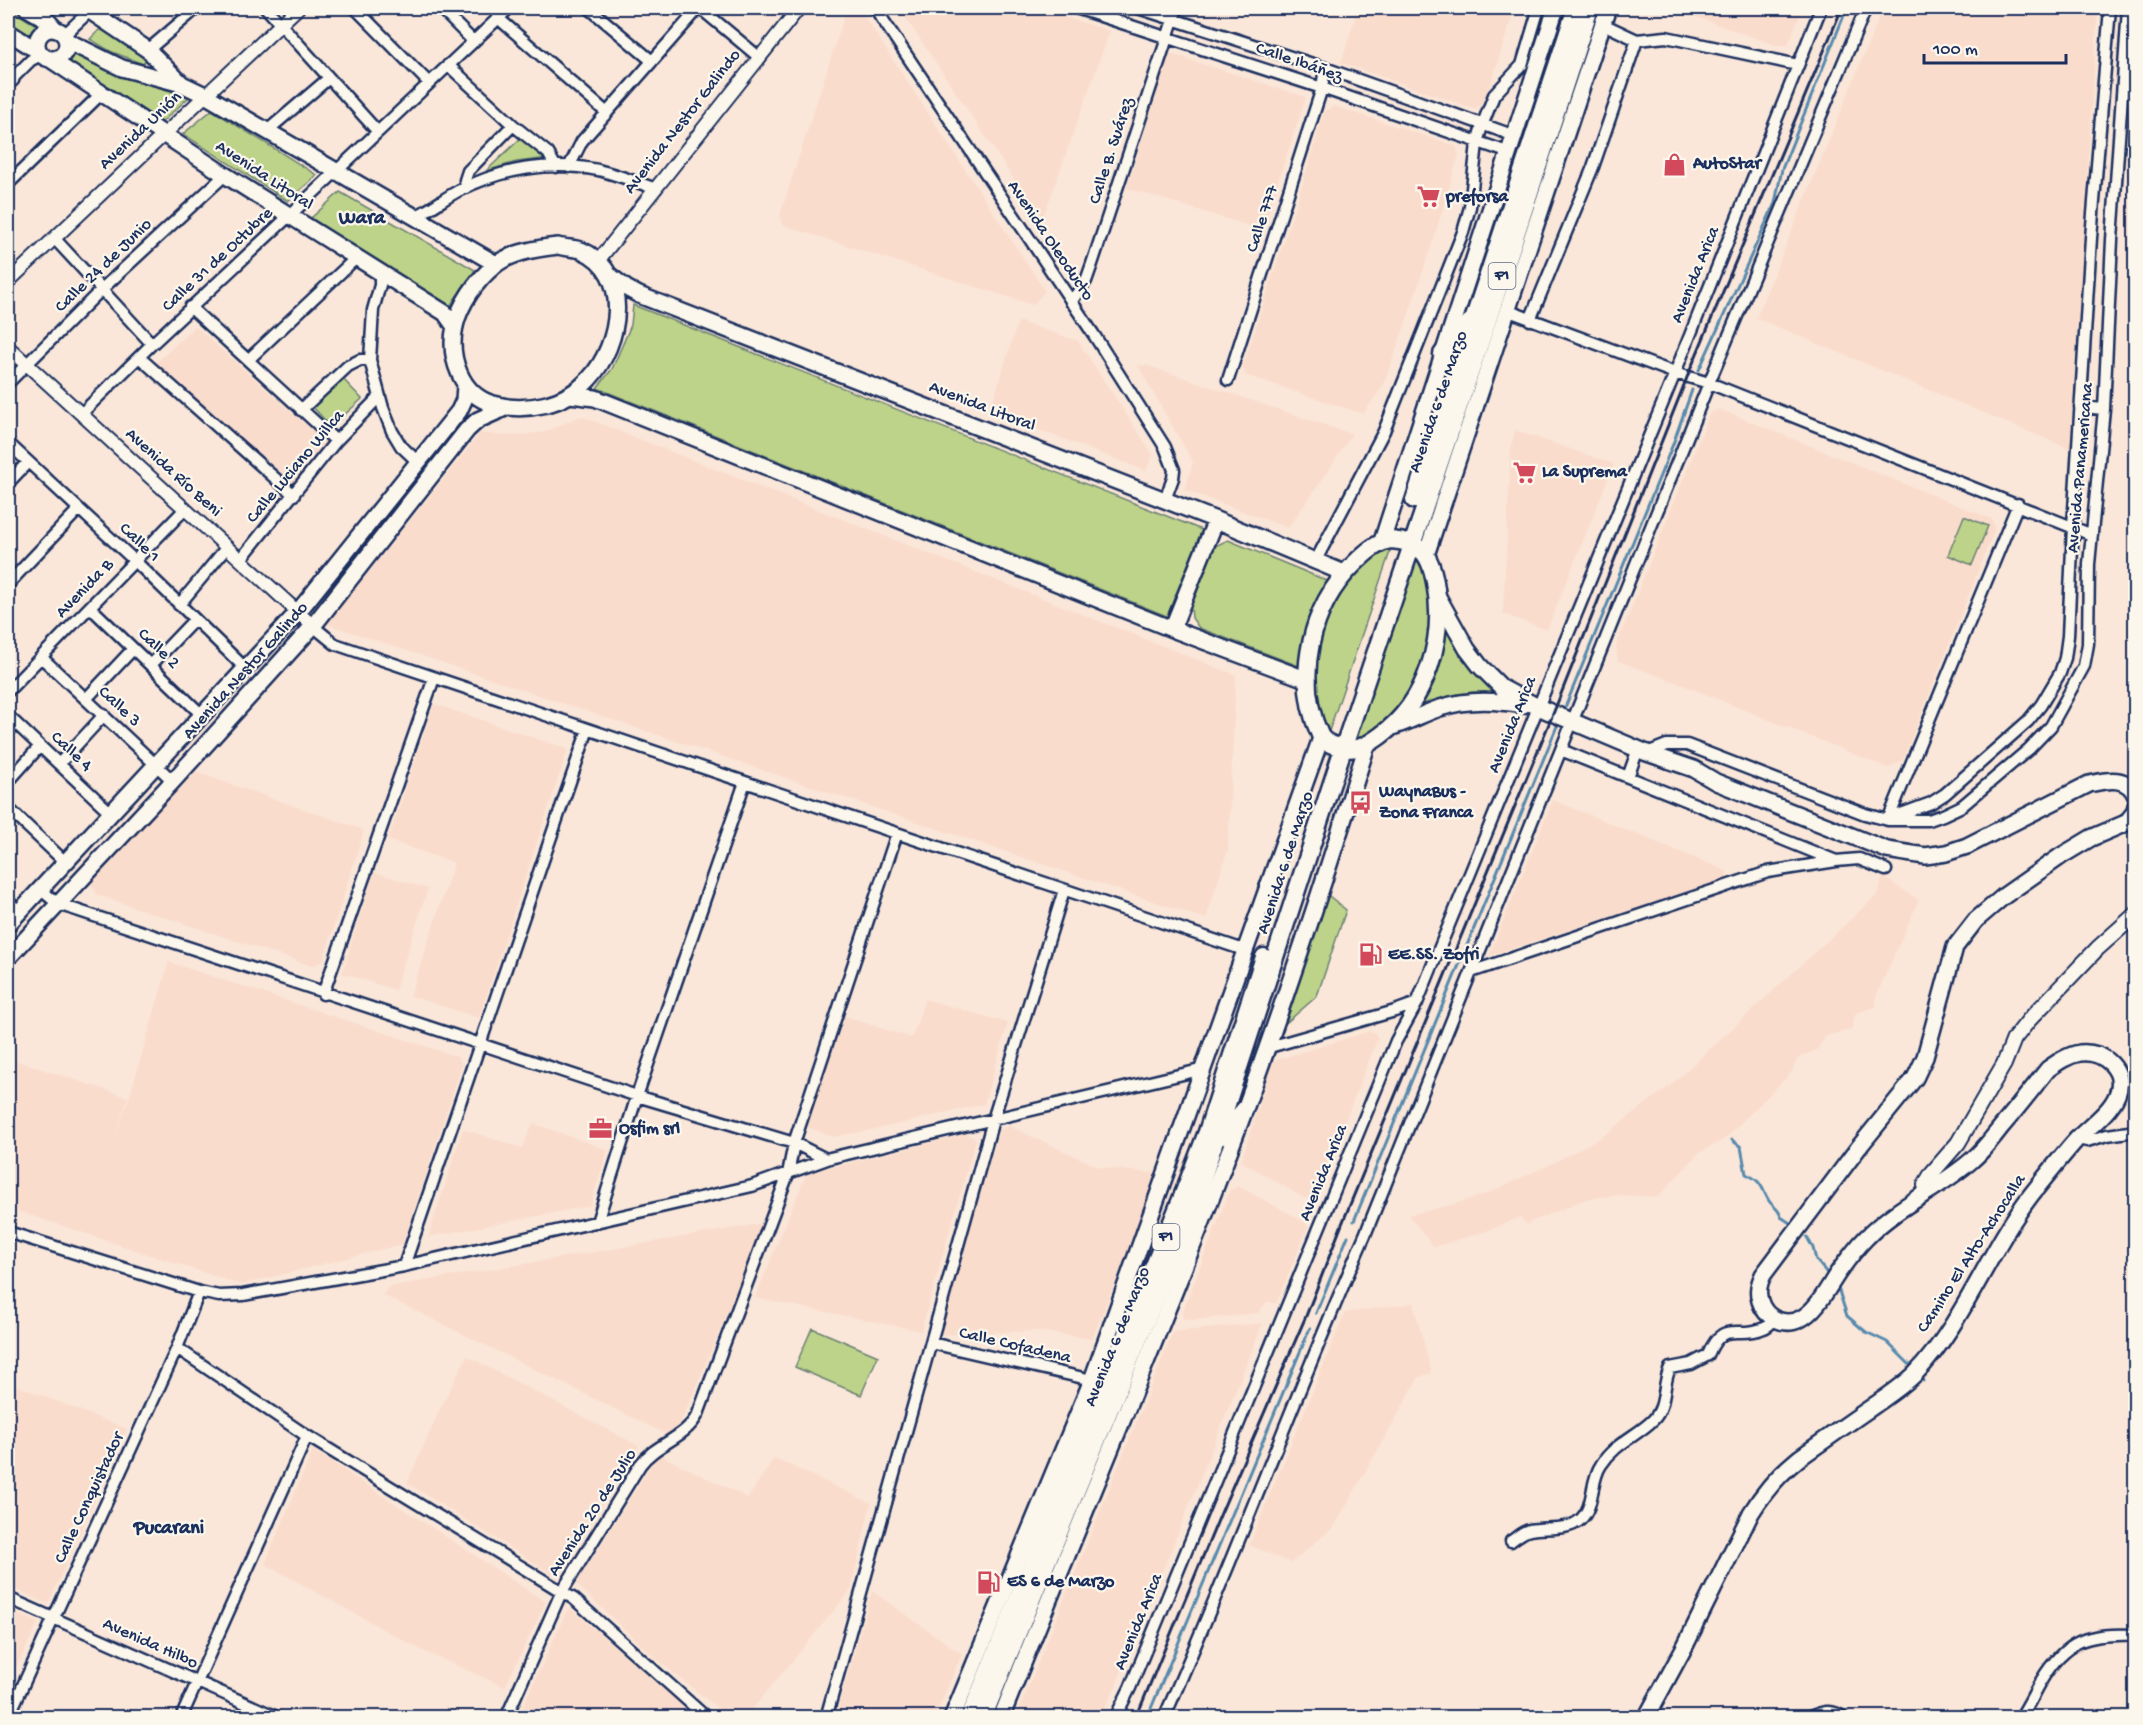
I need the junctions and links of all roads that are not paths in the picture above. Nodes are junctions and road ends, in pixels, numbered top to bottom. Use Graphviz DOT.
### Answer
graph roads {
  1 [pos="27,8"];
  2 [pos="197,8"];
  3 [pos="266,8"];
  4 [pos="298,8"];
  5 [pos="355,8"];
  6 [pos="440,8"];
  7 [pos="509,8"];
  8 [pos="589,8"];
  9 [pos="700,8"];
  10 [pos="798,8"];
  11 [pos="875,8"];
  12 [pos="1077,8"];
  13 [pos="1138,8"];
  14 [pos="1177,8"];
  15 [pos="1539,8"];
  16 [pos="1556,8"];
  17 [pos="1576,8"];
  18 [pos="1590,8"];
  19 [pos="1608,8"];
  20 [pos="1821,8"];
  21 [pos="1866,8"];
  22 [pos="2112,8"];
  23 [pos="2128,8"];
  24 [pos="92,9"];
  25 [pos="1090,10"];
  26 [pos="498,18"];
  27 [pos="1173,19"];
  28 [pos="281,24"];
  29 [pos="1604,24"];
  30 [pos="8,32"];
  31 [pos="62,35"];
  32 [pos="1167,37"];
  33 [pos="1637,40"];
  34 [pos="473,41"];
  35 [pos="148,50"];
  36 [pos="43,55"];
  37 [pos="760,58"];
  38 [pos="652,61"];
  39 [pos="448,65"];
  40 [pos="1798,65"];
  41 [pos="1325,68"];
  42 [pos="329,78"];
  43 [pos="9,79"];
  44 [pos="429,83"];
  45 [pos="183,84"];
  46 [pos="1322,88"];
  47 [pos="2103,91"];
  48 [pos="2123,92"];
  49 [pos="102,93"];
  50 [pos="205,95"];
  51 [pos="607,113"];
  52 [pos="513,125"];
  53 [pos="1482,126"];
  54 [pos="267,131"];
  55 [pos="378,132"];
  56 [pos="164,133"];
  57 [pos="1515,136"];
  58 [pos="1477,143"];
  59 [pos="1510,153"];
  60 [pos="556,167"];
  61 [pos="569,167"];
  62 [pos="2096,168"];
  63 [pos="2118,169"];
  64 [pos="335,171"];
  65 [pos="225,175"];
  66 [pos="8,184"];
  67 [pos="465,188"];
  68 [pos="656,189"];
  69 [pos="289,216"];
  70 [pos="414,217"];
  71 [pos="54,238"];
  72 [pos="2091,238"];
  73 [pos="2112,240"];
  74 [pos="356,258"];
  75 [pos="598,261"];
  76 [pos="496,264"];
  77 [pos="380,272"];
  78 [pos="609,275"];
  79 [pos="8,282"];
  80 [pos="102,289"];
  81 [pos="1071,302"];
  82 [pos="2087,305"];
  83 [pos="2109,306"];
  84 [pos="190,307"];
  85 [pos="1509,311"];
  86 [pos="1474,317"];
  87 [pos="1530,320"];
  88 [pos="455,327"];
  89 [pos="152,344"];
  90 [pos="8,347"];
  91 [pos="1442,354"];
  92 [pos="139,357"];
  93 [pos="248,360"];
  94 [pos="370,360"];
  95 [pos="26,364"];
  96 [pos="1675,373"];
  97 [pos="1228,380"];
  98 [pos="8,383"];
  99 [pos="1709,383"];
  100 [pos="465,385"];
  101 [pos="570,395"];
  102 [pos="379,397"];
  103 [pos="2080,407"];
  104 [pos="505,408"];
  105 [pos="2104,409"];
  106 [pos="301,410"];
  107 [pos="81,414"];
  108 [pos="336,441"];
  109 [pos="8,443"];
  110 [pos="28,462"];
  111 [pos="418,462"];
  112 [pos="8,483"];
  113 [pos="294,495"];
  114 [pos="1164,500"];
  115 [pos="2018,504"];
  116 [pos="79,509"];
  117 [pos="185,509"];
  118 [pos="1216,520"];
  119 [pos="2073,526"];
  120 [pos="2092,535"];
  121 [pos="1382,541"];
  122 [pos="1406,542"];
  123 [pos="226,547"];
  124 [pos="1426,555"];
  125 [pos="241,560"];
  126 [pos="135,561"];
  127 [pos="1315,562"];
  128 [pos="1344,573"];
  129 [pos="8,584"];
  130 [pos="1438,597"];
  131 [pos="179,605"];
  132 [pos="90,607"];
  133 [pos="298,612"];
  134 [pos="194,620"];
  135 [pos="313,626"];
  136 [pos="1172,629"];
  137 [pos="133,649"];
  138 [pos="41,657"];
  139 [pos="151,665"];
  140 [pos="246,669"];
  141 [pos="434,678"];
  142 [pos="1308,680"];
  143 [pos="8,692"];
  144 [pos="86,699"];
  145 [pos="1538,707"];
  146 [pos="104,715"];
  147 [pos="8,716"];
  148 [pos="203,716"];
  149 [pos="1573,722"];
  150 [pos="1392,727"];
  151 [pos="588,729"];
  152 [pos="1332,744"];
  153 [pos="1367,745"];
  154 [pos="40,746"];
  155 [pos="1561,750"];
  156 [pos="1642,751"];
  157 [pos="59,764"];
  158 [pos="157,765"];
  159 [pos="1628,777"];
  160 [pos="173,781"];
  161 [pos="8,782"];
  162 [pos="745,782"];
  163 [pos="2136,796"];
  164 [pos="2136,806"];
  165 [pos="8,811"];
  166 [pos="111,813"];
  167 [pos="1888,820"];
  168 [pos="897,833"];
  169 [pos="1836,861"];
  170 [pos="65,862"];
  171 [pos="1886,870"];
  172 [pos="40,889"];
  173 [pos="1064,890"];
  174 [pos="58,904"];
  175 [pos="13,907"];
  176 [pos="2136,914"];
  177 [pos="8,924"];
  178 [pos="1247,951"];
  179 [pos="8,957"];
  180 [pos="1471,972"];
  181 [pos="323,994"];
  182 [pos="1417,1003"];
  183 [pos="481,1045"];
  184 [pos="1266,1048"];
  185 [pos="1204,1069"];
  186 [pos="637,1096"];
  187 [pos="1244,1110"];
  188 [pos="993,1120"];
  189 [pos="2136,1131"];
  190 [pos="2078,1139"];
  191 [pos="794,1143"];
  192 [pos="1216,1143"];
  193 [pos="826,1159"];
  194 [pos="788,1174"];
  195 [pos="1927,1192"];
  196 [pos="597,1222"];
  197 [pos="8,1232"];
  198 [pos="404,1266"];
  199 [pos="199,1292"];
  200 [pos="1776,1319"];
  201 [pos="931,1343"];
  202 [pos="177,1347"];
  203 [pos="1092,1380"];
  204 [pos="307,1436"];
  205 [pos="1511,1541"];
  206 [pos="561,1593"];
  207 [pos="8,1598"];
  208 [pos="53,1618"];
  209 [pos="2136,1635"];
  210 [pos="196,1683"];
  211 [pos="8,1718"];
  212 [pos="181,1718"];
  213 [pos="279,1718"];
  214 [pos="506,1718"];
  215 [pos="707,1718"];
  216 [pos="826,1718"];
  217 [pos="952,1718"];
  218 [pos="969,1718"];
  219 [pos="983,1718"];
  220 [pos="1001,1718"];
  221 [pos="1115,1718"];
  222 [pos="1164,1718"];
  223 [pos="1646,1718"];
  224 [pos="1808,1718"];
  225 [pos="1844,1718"];
  226 [pos="2020,1718"];
  1 -- 31 [label="main road, Avenida Litoral"];
  2 -- 35 [label="street"];
  3 -- 28 [label="street"];
  4 -- 28 [label="street, Avenida Unión"];
  5 -- 44 [label="street"];
  6 -- 34 [label="street"];
  7 -- 26 [label="street, Calle 31 de Octubre"];
  8 -- 38 [label="street"];
  9 -- 37 [label="street"];
  9 -- 38 [label="street"];
  10 -- 37 [label="street, Avenida Nestor Galindo"];
  11 -- 81 [label="street, Avenida Oleoducto"];
  12 -- 25 [label="street, Calle Ibáñez"];
  13 -- 27 [label="street, Calle Ibáñez"];
  14 -- 27 [label="street, Calle B. Suárez"];
  15 -- 53 [label="street"];
  16 -- 57 [label="main road, Avenida 6 de Marzo"];
  17 -- 86 [label="highway, Avenida 6 de Marzo / F1"];
  18 -- 122 [label="highway, Avenida 6 de Marzo / F1"];
  19 -- 29 [label="main road, Avenida 6 de Marzo"];
  20 -- 40 [label="street, Avenida Arica"];
  21 -- 99 [label="street"];
  22 -- 23 [label="street"];
  22 -- 47 [label="street, Avenida Panamericana"];
  23 -- 48 [label="street, Avenida Panamericana"];
  24 -- 31 [label="street"];
  24 -- 35 [label="main road"];
  25 -- 32 [label="street, Calle Ibáñez"];
  26 -- 34 [label="street, Calle 31 de Octubre"];
  26 -- 51 [label="street"];
  27 -- 32 [label="street, Calle B. Suárez"];
  27 -- 41 [label="street, Calle Ibáñez"];
  28 -- 42 [label="street"];
  28 -- 50 [label="street, Avenida Unión"];
  29 -- 33 [label="street"];
  29 -- 85 [label="main road, Avenida 6 de Marzo"];
  30 -- 36 [label="main road, Avenida Litoral"];
  31 -- 36 [label="main road"];
  31 -- 36 [label="main road"];
  31 -- 45 [label="main road, Avenida Litoral"];
  32 -- 46 [label="street, Calle Ibáñez"];
  32 -- 81 [label="street, Calle B. Suárez"];
  33 -- 40 [label="street"];
  33 -- 87 [label="street"];
  34 -- 39 [label="street, Calle 31 de Octubre"];
  35 -- 45 [label="main road"];
  36 -- 43 [label="street"];
  36 -- 49 [label="main road, Avenida Litoral"];
  37 -- 68 [label="street, Avenida Nestor Galindo"];
  38 -- 51 [label="street"];
  39 -- 44 [label="street, Calle 31 de Octubre"];
  39 -- 52 [label="street"];
  40 -- 96 [label="street, Avenida Arica"];
  41 -- 46 [label="street, Calle 777"];
  41 -- 53 [label="street, Calle Ibáñez"];
  42 -- 54 [label="street"];
  42 -- 55 [label="street"];
  44 -- 55 [label="street, Calle 31 de Octubre"];
  45 -- 50 [label="main road, Avenida Litoral"];
  46 -- 58 [label="street, Calle Ibáñez"];
  46 -- 97 [label="street, Calle 777"];
  47 -- 48 [label="street"];
  47 -- 62 [label="street, Avenida Panamericana"];
  48 -- 63 [label="street, Avenida Panamericana"];
  49 -- 56 [label="main road, Avenida Litoral"];
  49 -- 66 [label="street"];
  50 -- 54 [label="main road, Avenida Litoral"];
  50 -- 56 [label="street, Avenida Unión"];
  51 -- 61 [label="street"];
  52 -- 60 [label="street"];
  52 -- 67 [label="street"];
  53 -- 57 [label="street, Calle Ibáñez"];
  53 -- 58 [label="street"];
  54 -- 64 [label="main road, Avenida Litoral"];
  55 -- 64 [label="street, Calle 31 de Octubre"];
  56 -- 65 [label="main road, Avenida Litoral"];
  56 -- 71 [label="street, Avenida Unión"];
  57 -- 59 [label="main road, Avenida 6 de Marzo"];
  58 -- 59 [label="street, Calle Ibáñez"];
  58 -- 127 [label="street"];
  59 -- 91 [label="main road, Avenida 6 de Marzo"];
  60 -- 61 [label="street"];
  60 -- 67 [label="street"];
  61 -- 68 [label="street"];
  62 -- 63 [label="street"];
  62 -- 72 [label="street, Avenida Panamericana"];
  63 -- 73 [label="street, Avenida Panamericana"];
  64 -- 69 [label="street, Calle 31 de Octubre"];
  64 -- 70 [label="main road, Avenida Litoral"];
  65 -- 69 [label="main road, Avenida Litoral"];
  65 -- 80 [label="street, Calle 24 de Junio"];
  67 -- 70 [label="street"];
  68 -- 75 [label="street, Avenida Nestor Galindo"];
  69 -- 74 [label="main road, Avenida Litoral"];
  69 -- 84 [label="street, Calle 31 de Octubre"];
  70 -- 76 [label="main road, Avenida Litoral"];
  71 -- 79 [label="street, Avenida Unión"];
  71 -- 80 [label="street"];
  72 -- 73 [label="street"];
  72 -- 82 [label="street, Avenida Panamericana"];
  73 -- 83 [label="street, Avenida Panamericana"];
  74 -- 77 [label="main road, Avenida Litoral"];
  74 -- 93 [label="street"];
  75 -- 76 [label="main road"];
  75 -- 78 [label="main road"];
  76 -- 88 [label="main road"];
  77 -- 88 [label="main road, Avenida Litoral"];
  77 -- 94 [label="street"];
  78 -- 101 [label="main road"];
  78 -- 114 [label="main road, Avenida Litoral"];
  80 -- 89 [label="street"];
  80 -- 95 [label="street, Calle 24 de Junio"];
  81 -- 114 [label="street, Avenida Oleoducto"];
  82 -- 83 [label="street"];
  82 -- 103 [label="street, Avenida Panamericana"];
  83 -- 105 [label="street, Avenida Panamericana"];
  84 -- 89 [label="street, Calle 31 de Octubre"];
  84 -- 93 [label="street"];
  85 -- 87 [label="street"];
  85 -- 124 [label="main road, Avenida 6 de Marzo"];
  86 -- 91 [label="highway"];
  86 -- 122 [label="highway, Avenida 6 de Marzo / F1"];
  87 -- 96 [label="street"];
  88 -- 100 [label="main road"];
  89 -- 92 [label="street, Calle 31 de Octubre"];
  90 -- 95 [label="street, Avenida Río Beni"];
  91 -- 121 [label="main road, Avenida 6 de Marzo"];
  92 -- 107 [label="street, Calle 31 de Octubre"];
  92 -- 113 [label="street"];
  93 -- 106 [label="street"];
  94 -- 102 [label="street"];
  94 -- 106 [label="street"];
  95 -- 98 [label="street, Calle 24 de Junio"];
  95 -- 107 [label="street, Avenida Río Beni"];
  96 -- 99 [label="street"];
  96 -- 145 [label="street, Avenida Arica"];
  99 -- 115 [label="street"];
  99 -- 149 [label="street"];
  100 -- 104 [label="main road"];
  100 -- 111 [label="main road, Avenida Nestor Galindo"];
  101 -- 104 [label="main road"];
  101 -- 136 [label="main road"];
  102 -- 108 [label="street, Calle Luciano Willca"];
  102 -- 111 [label="street"];
  103 -- 105 [label="street"];
  103 -- 119 [label="street, Avenida Panamericana"];
  104 -- 135 [label="main road, Avenida Nestor Galindo"];
  105 -- 120 [label="street, Avenida Panamericana"];
  106 -- 108 [label="street"];
  107 -- 117 [label="street, Avenida Río Beni"];
  108 -- 113 [label="street, Calle Luciano Willca"];
  109 -- 110 [label="street, Calle 1"];
  110 -- 112 [label="street"];
  110 -- 116 [label="street, Calle 1"];
  111 -- 133 [label="main road, Avenida Nestor Galindo"];
  113 -- 125 [label="street, Calle Luciano Willca"];
  114 -- 118 [label="main road, Avenida Litoral"];
  115 -- 119 [label="street"];
  115 -- 167 [label="street"];
  116 -- 126 [label="street, Calle 1"];
  116 -- 129 [label="street"];
  117 -- 123 [label="street, Avenida Río Beni"];
  117 -- 126 [label="street, Avenida B"];
  118 -- 127 [label="main road, Avenida Litoral"];
  118 -- 136 [label="main road"];
  119 -- 120 [label="street"];
  119 -- 167 [label="street, Avenida Panamericana"];
  120 -- 167 [label="street, Avenida Panamericana"];
  121 -- 122 [label="highway"];
  121 -- 128 [label="highway"];
  122 -- 124 [label="highway"];
  122 -- 152 [label="highway, Avenida 6 de Marzo / F1"];
  123 -- 125 [label="street, Avenida Río Beni"];
  123 -- 131 [label="street"];
  124 -- 130 [label="highway"];
  125 -- 133 [label="street, Avenida Río Beni"];
  126 -- 131 [label="street, Calle 1"];
  126 -- 132 [label="street, Avenida B"];
  127 -- 128 [label="main road, Avenida Litoral"];
  128 -- 142 [label="highway"];
  130 -- 145 [label="main road"];
  130 -- 150 [label="highway"];
  131 -- 134 [label="street, Calle 1"];
  132 -- 137 [label="street, Calle 2"];
  132 -- 138 [label="street, Avenida B"];
  133 -- 135 [label="street, Avenida Río Beni"];
  133 -- 140 [label="main road, Avenida Nestor Galindo"];
  134 -- 139 [label="street"];
  134 -- 140 [label="street, Calle 1"];
  135 -- 141 [label="street"];
  135 -- 160 [label="main road, Avenida Nestor Galindo"];
  136 -- 142 [label="main road"];
  137 -- 139 [label="street, Calle 2"];
  137 -- 144 [label="street"];
  138 -- 143 [label="street, Avenida B"];
  138 -- 144 [label="street, Calle 3"];
  139 -- 148 [label="street, Calle 2"];
  140 -- 148 [label="main road, Avenida Nestor Galindo"];
  141 -- 151 [label="street"];
  141 -- 181 [label="street"];
  142 -- 152 [label="highway"];
  144 -- 146 [label="street, Calle 3"];
  145 -- 149 [label="main road"];
  145 -- 150 [label="main road"];
  145 -- 182 [label="street, Avenida Arica"];
  146 -- 157 [label="street"];
  146 -- 158 [label="street, Calle 3"];
  147 -- 154 [label="street, Calle 4"];
  148 -- 158 [label="main road, Avenida Nestor Galindo"];
  149 -- 155 [label="street"];
  149 -- 156 [label="main road"];
  150 -- 153 [label="highway"];
  151 -- 162 [label="street"];
  151 -- 183 [label="street"];
  152 -- 153 [label="highway"];
  152 -- 178 [label="main road, Avenida 6 de Marzo"];
  152 -- 192 [label="highway, Avenida 6 de Marzo / F1"];
  152 -- 218 [label="highway, Avenida 6 de Marzo / F1"];
  153 -- 184 [label="main road, Avenida 6 de Marzo"];
  154 -- 157 [label="street, Calle 4"];
  154 -- 161 [label="street"];
  155 -- 159 [label="street"];
  155 -- 180 [label="street"];
  156 -- 159 [label="street"];
  156 -- 163 [label="main road"];
  156 -- 167 [label="street, Avenida Panamericana"];
  157 -- 166 [label="street, Calle 4"];
  158 -- 160 [label="street, Calle 3"];
  158 -- 166 [label="main road, Avenida Nestor Galindo"];
  159 -- 169 [label="street"];
  160 -- 174 [label="main road, Avenida Nestor Galindo"];
  162 -- 168 [label="street"];
  162 -- 186 [label="street"];
  164 -- 200 [label="main road"];
  165 -- 170 [label="street"];
  166 -- 170 [label="main road, Avenida Nestor Galindo"];
  168 -- 173 [label="street"];
  168 -- 191 [label="street, Avenida 20 de Julio"];
  169 -- 171 [label="street"];
  169 -- 180 [label="street"];
  170 -- 172 [label="main road, Avenida Nestor Galindo"];
  172 -- 174 [label="street"];
  172 -- 175 [label="main road, Avenida Nestor Galindo"];
  173 -- 178 [label="street"];
  173 -- 188 [label="street"];
  174 -- 179 [label="main road, Avenida Nestor Galindo"];
  174 -- 181 [label="street"];
  175 -- 177 [label="main road, Avenida Nestor Galindo"];
  176 -- 195 [label="main road"];
  178 -- 185 [label="main road, Avenida 6 de Marzo"];
  180 -- 222 [label="street"];
  181 -- 183 [label="street"];
  182 -- 184 [label="street"];
  182 -- 221 [label="street, Avenida Arica"];
  183 -- 186 [label="street"];
  183 -- 198 [label="street"];
  184 -- 187 [label="main road, Avenida 6 de Marzo"];
  185 -- 188 [label="street"];
  185 -- 203 [label="main road, Avenida 6 de Marzo"];
  186 -- 191 [label="street"];
  186 -- 196 [label="street"];
  187 -- 192 [label="highway"];
  187 -- 220 [label="main road, Avenida 6 de Marzo"];
  188 -- 193 [label="street"];
  188 -- 201 [label="street"];
  189 -- 190 [label="street"];
  190 -- 195 [label="main road, Camino El Alto-Achocalla"];
  190 -- 223 [label="main road, Camino El Alto-Achocalla"];
  191 -- 193 [label="street"];
  191 -- 194 [label="street, Avenida 20 de Julio"];
  192 -- 219 [label="highway, Avenida 6 de Marzo / F1"];
  193 -- 194 [label="street"];
  194 -- 196 [label="street"];
  194 -- 206 [label="street, Avenida 20 de Julio"];
  195 -- 200 [label="main road, Camino El Alto-Achocalla"];
  196 -- 198 [label="street"];
  197 -- 199 [label="street"];
  198 -- 199 [label="street"];
  199 -- 202 [label="street, Calle Conquistador"];
  200 -- 205 [label="street"];
  201 -- 203 [label="street, Calle Cofadena"];
  201 -- 216 [label="street"];
  202 -- 204 [label="street"];
  202 -- 208 [label="street, Calle Conquistador"];
  203 -- 217 [label="main road, Avenida 6 de Marzo"];
  204 -- 206 [label="street"];
  204 -- 210 [label="street"];
  206 -- 214 [label="street, Avenida 20 de Julio"];
  206 -- 215 [label="street"];
  207 -- 208 [label="street, Avenida Hilbo"];
  208 -- 210 [label="street, Avenida Hilbo"];
  208 -- 211 [label="street, Calle Conquistador"];
  209 -- 226 [label="street"];
  210 -- 212 [label="street"];
  210 -- 213 [label="street, Avenida Hilbo"];
  224 -- 225 [label="street"];
}
